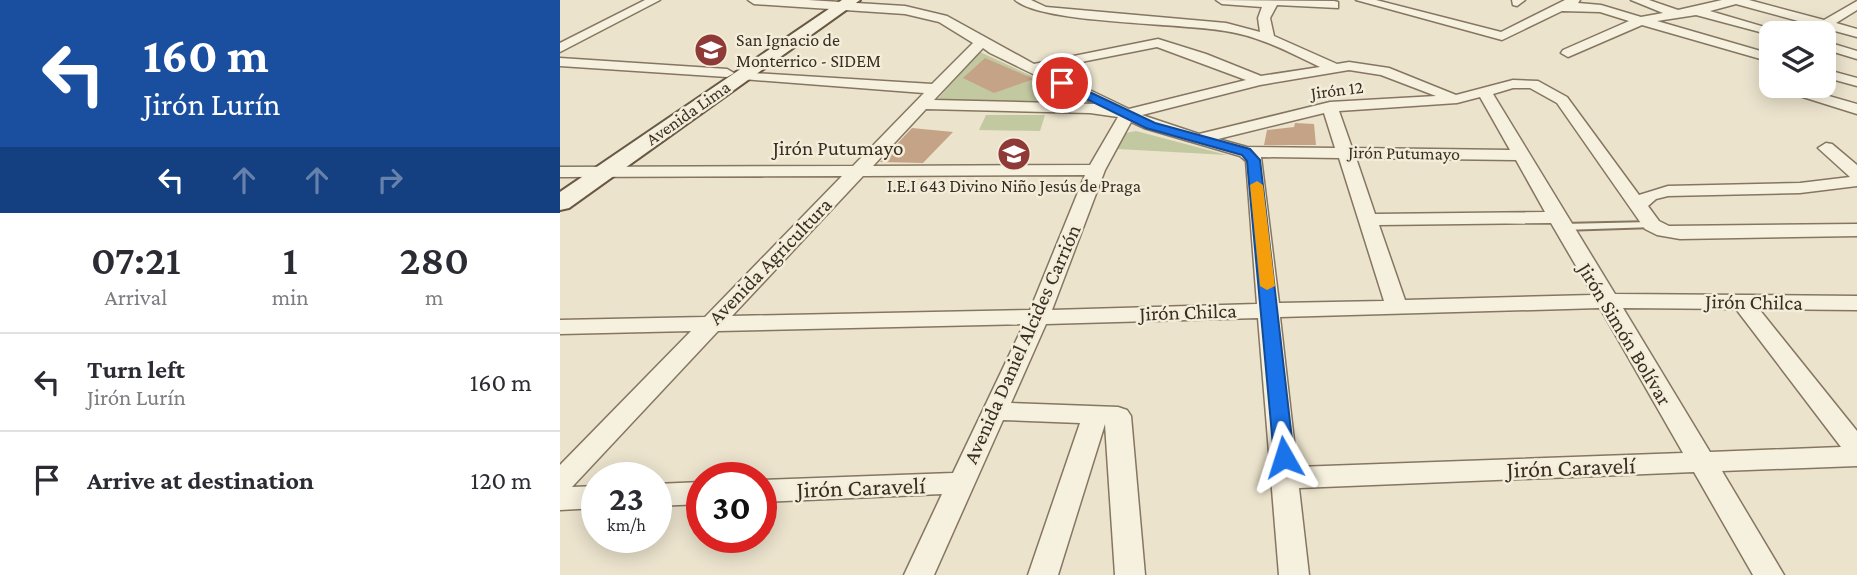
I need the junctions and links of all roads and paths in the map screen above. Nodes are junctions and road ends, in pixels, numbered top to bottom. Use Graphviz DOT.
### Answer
graph roads {
  1 [pos="654,0"];
  2 [pos="754,0"];
  3 [pos="1021,0"];
  4 [pos="1222,0"];
  5 [pos="1362,0"];
  6 [pos="1574,0"];
  7 [pos="1637,0"];
  8 [pos="1735,0"];
  9 [pos="840,2"];
  10 [pos="1273,2"];
  11 [pos="1334,6"];
  12 [pos="1556,7"];
  13 [pos="1833,8"];
  14 [pos="1856,9"];
  15 [pos="1696,11"];
  16 [pos="1675,12"];
  17 [pos="1799,18"];
  18 [pos="1642,20"];
  19 [pos="1794,21"];
  20 [pos="1810,21"];
  21 [pos="1759,28"];
  22 [pos="1836,28"];
  23 [pos="1857,33"];
  24 [pos="1269,38"];
  25 [pos="982,41"];
  26 [pos="1759,41"];
  27 [pos="1857,42"];
  28 [pos="560,48"];
  29 [pos="1836,49"];
  30 [pos="1742,50"];
  31 [pos="1841,50"];
  32 [pos="1568,53"];
  33 [pos="1759,55"];
  34 [pos="1857,55"];
  35 [pos="560,62"];
  36 [pos="1332,67"];
  37 [pos="1033,68"];
  38 [pos="735,74"];
  39 [pos="1836,76"];
  40 [pos="1260,81"];
  41 [pos="1857,82"];
  42 [pos="935,89"];
  43 [pos="1485,93"];
  44 [pos="1821,98"];
  45 [pos="1457,99"];
  46 [pos="920,104"];
  47 [pos="1331,107"];
  48 [pos="1857,109"];
  49 [pos="1126,114"];
  50 [pos="1196,139"];
  51 [pos="1826,148"];
  52 [pos="1246,152"];
  53 [pos="1345,153"];
  54 [pos="1520,155"];
  55 [pos="1096,170"];
  56 [pos="857,171"];
  57 [pos="605,172"];
  58 [pos="570,173"];
  59 [pos="1857,174"];
  60 [pos="1857,181"];
  61 [pos="560,187"];
  62 [pos="560,203"];
  63 [pos="1638,205"];
  64 [pos="1367,220"];
  65 [pos="1559,222"];
  66 [pos="1651,225"];
  67 [pos="1857,230"];
  68 [pos="1606,301"];
  69 [pos="1741,301"];
  70 [pos="1857,303"];
  71 [pos="1397,308"];
  72 [pos="1270,310"];
  73 [pos="1038,317"];
  74 [pos="712,322"];
  75 [pos="560,327"];
  76 [pos="995,411"];
  77 [pos="1095,415"];
  78 [pos="1857,449"];
  79 [pos="1857,456"];
  80 [pos="1701,462"];
  81 [pos="1286,478"];
  82 [pos="560,482"];
  83 [pos="961,483"];
  84 [pos="777,490"];
  85 [pos="581,498"];
  86 [pos="560,499"];
  87 [pos="919,575"];
  88 [pos="1043,575"];
  89 [pos="1130,575"];
  90 [pos="1294,575"];
  91 [pos="1769,575"];
  1 -- 28 [label="street"];
  2 -- 9 [label="street"];
  3 -- 24 [label="street"];
  4 -- 10 [label="street"];
  5 -- 12 [label="street"];
  6 -- 12 [label="street"];
  7 -- 16 [label="street"];
  8 -- 15 [label="street"];
  8 -- 17 [label="street"];
  9 -- 25 [label="street"];
  9 -- 38 [label="main road, Avenida Lima"];
  10 -- 11 [label="street"];
  10 -- 24 [label="street"];
  12 -- 18 [label="street"];
  13 -- 14 [label="street"];
  15 -- 16 [label="street"];
  15 -- 21 [label="street"];
  16 -- 18 [label="street"];
  17 -- 19 [label="street"];
  17 -- 20 [label="street"];
  18 -- 30 [label="street"];
  18 -- 32 [label="street"];
  22 -- 23 [label="street"];
  24 -- 36 [label="street"];
  25 -- 37 [label="street"];
  25 -- 42 [label="street, Avenida Agricultura"];
  26 -- 30 [label="street"];
  27 -- 31 [label="street"];
  29 -- 31 [label="street"];
  30 -- 33 [label="street"];
  31 -- 34 [label="street"];
  35 -- 38 [label="street"];
  36 -- 40 [label="street"];
  36 -- 45 [label="street"];
  37 -- 40 [label="street"];
  37 -- 49 [label="street"];
  38 -- 42 [label="street"];
  38 -- 57 [label="main road, Avenida Lima"];
  38 -- 58 [label="main road, Avenida Lima"];
  39 -- 41 [label="street"];
  40 -- 49 [label="street"];
  42 -- 46 [label="street, Avenida Agricultura"];
  43 -- 45 [label="street, Jirón 12"];
  43 -- 54 [label="street, Jirón Simón Bolívar"];
  43 -- 63 [label="street, Jirón 12"];
  44 -- 48 [label="street"];
  45 -- 47 [label="street, Jirón 12"];
  46 -- 49 [label="street"];
  46 -- 56 [label="street, Avenida Agricultura"];
  47 -- 50 [label="street, Jirón 12"];
  47 -- 53 [label="street"];
  49 -- 50 [label="street, Jirón Putumayo"];
  49 -- 55 [label="street, Avenida Daniel Alcides Carrión"];
  50 -- 52 [label="street, Jirón Putumayo"];
  51 -- 59 [label="street"];
  52 -- 53 [label="street, Jirón Putumayo"];
  52 -- 72 [label="street"];
  53 -- 54 [label="street, Jirón Putumayo"];
  53 -- 64 [label="street"];
  54 -- 65 [label="street, Jirón Simón Bolívar"];
  55 -- 56 [label="street, Jirón Putumayo"];
  55 -- 73 [label="street, Avenida Daniel Alcides Carrión"];
  56 -- 57 [label="street, Jirón Putumayo"];
  56 -- 74 [label="street, Avenida Agricultura"];
  57 -- 58 [label="street, Jirón Putumayo"];
  57 -- 62 [label="main road, Avenida Lima"];
  58 -- 61 [label="main road, Avenida Lima"];
  60 -- 63 [label="street"];
  63 -- 66 [label="street, Jirón 12"];
  64 -- 65 [label="street"];
  64 -- 71 [label="street"];
  65 -- 66 [label="lane"];
  65 -- 68 [label="street, Jirón Simón Bolívar"];
  66 -- 67 [label="street"];
  68 -- 69 [label="street, Jirón Chilca"];
  68 -- 71 [label="street, Jirón Chilca"];
  68 -- 80 [label="street, Jirón Simón Bolívar"];
  69 -- 70 [label="street, Jirón Chilca"];
  69 -- 78 [label="street"];
  71 -- 72 [label="street, Jirón Chilca"];
  72 -- 73 [label="street, Jirón Chilca"];
  72 -- 81 [label="street"];
  73 -- 74 [label="street, Jirón Chilca"];
  73 -- 76 [label="street, Avenida Daniel Alcides Carrión"];
  74 -- 75 [label="street, Jirón Chilca"];
  74 -- 82 [label="street, Avenida Agricultura"];
  76 -- 77 [label="street"];
  76 -- 83 [label="street, Avenida Daniel Alcides Carrión"];
  77 -- 88 [label="street"];
  77 -- 89 [label="street"];
  79 -- 80 [label="street, Jirón Caravelí"];
  80 -- 81 [label="street, Jirón Caravelí"];
  80 -- 91 [label="street, Jirón Simón Bolívar"];
  81 -- 90 [label="street"];
  83 -- 84 [label="street, Jirón Caravelí"];
  83 -- 87 [label="street, Avenida Daniel Alcides Carrión"];
  85 -- 86 [label="street"];
}
